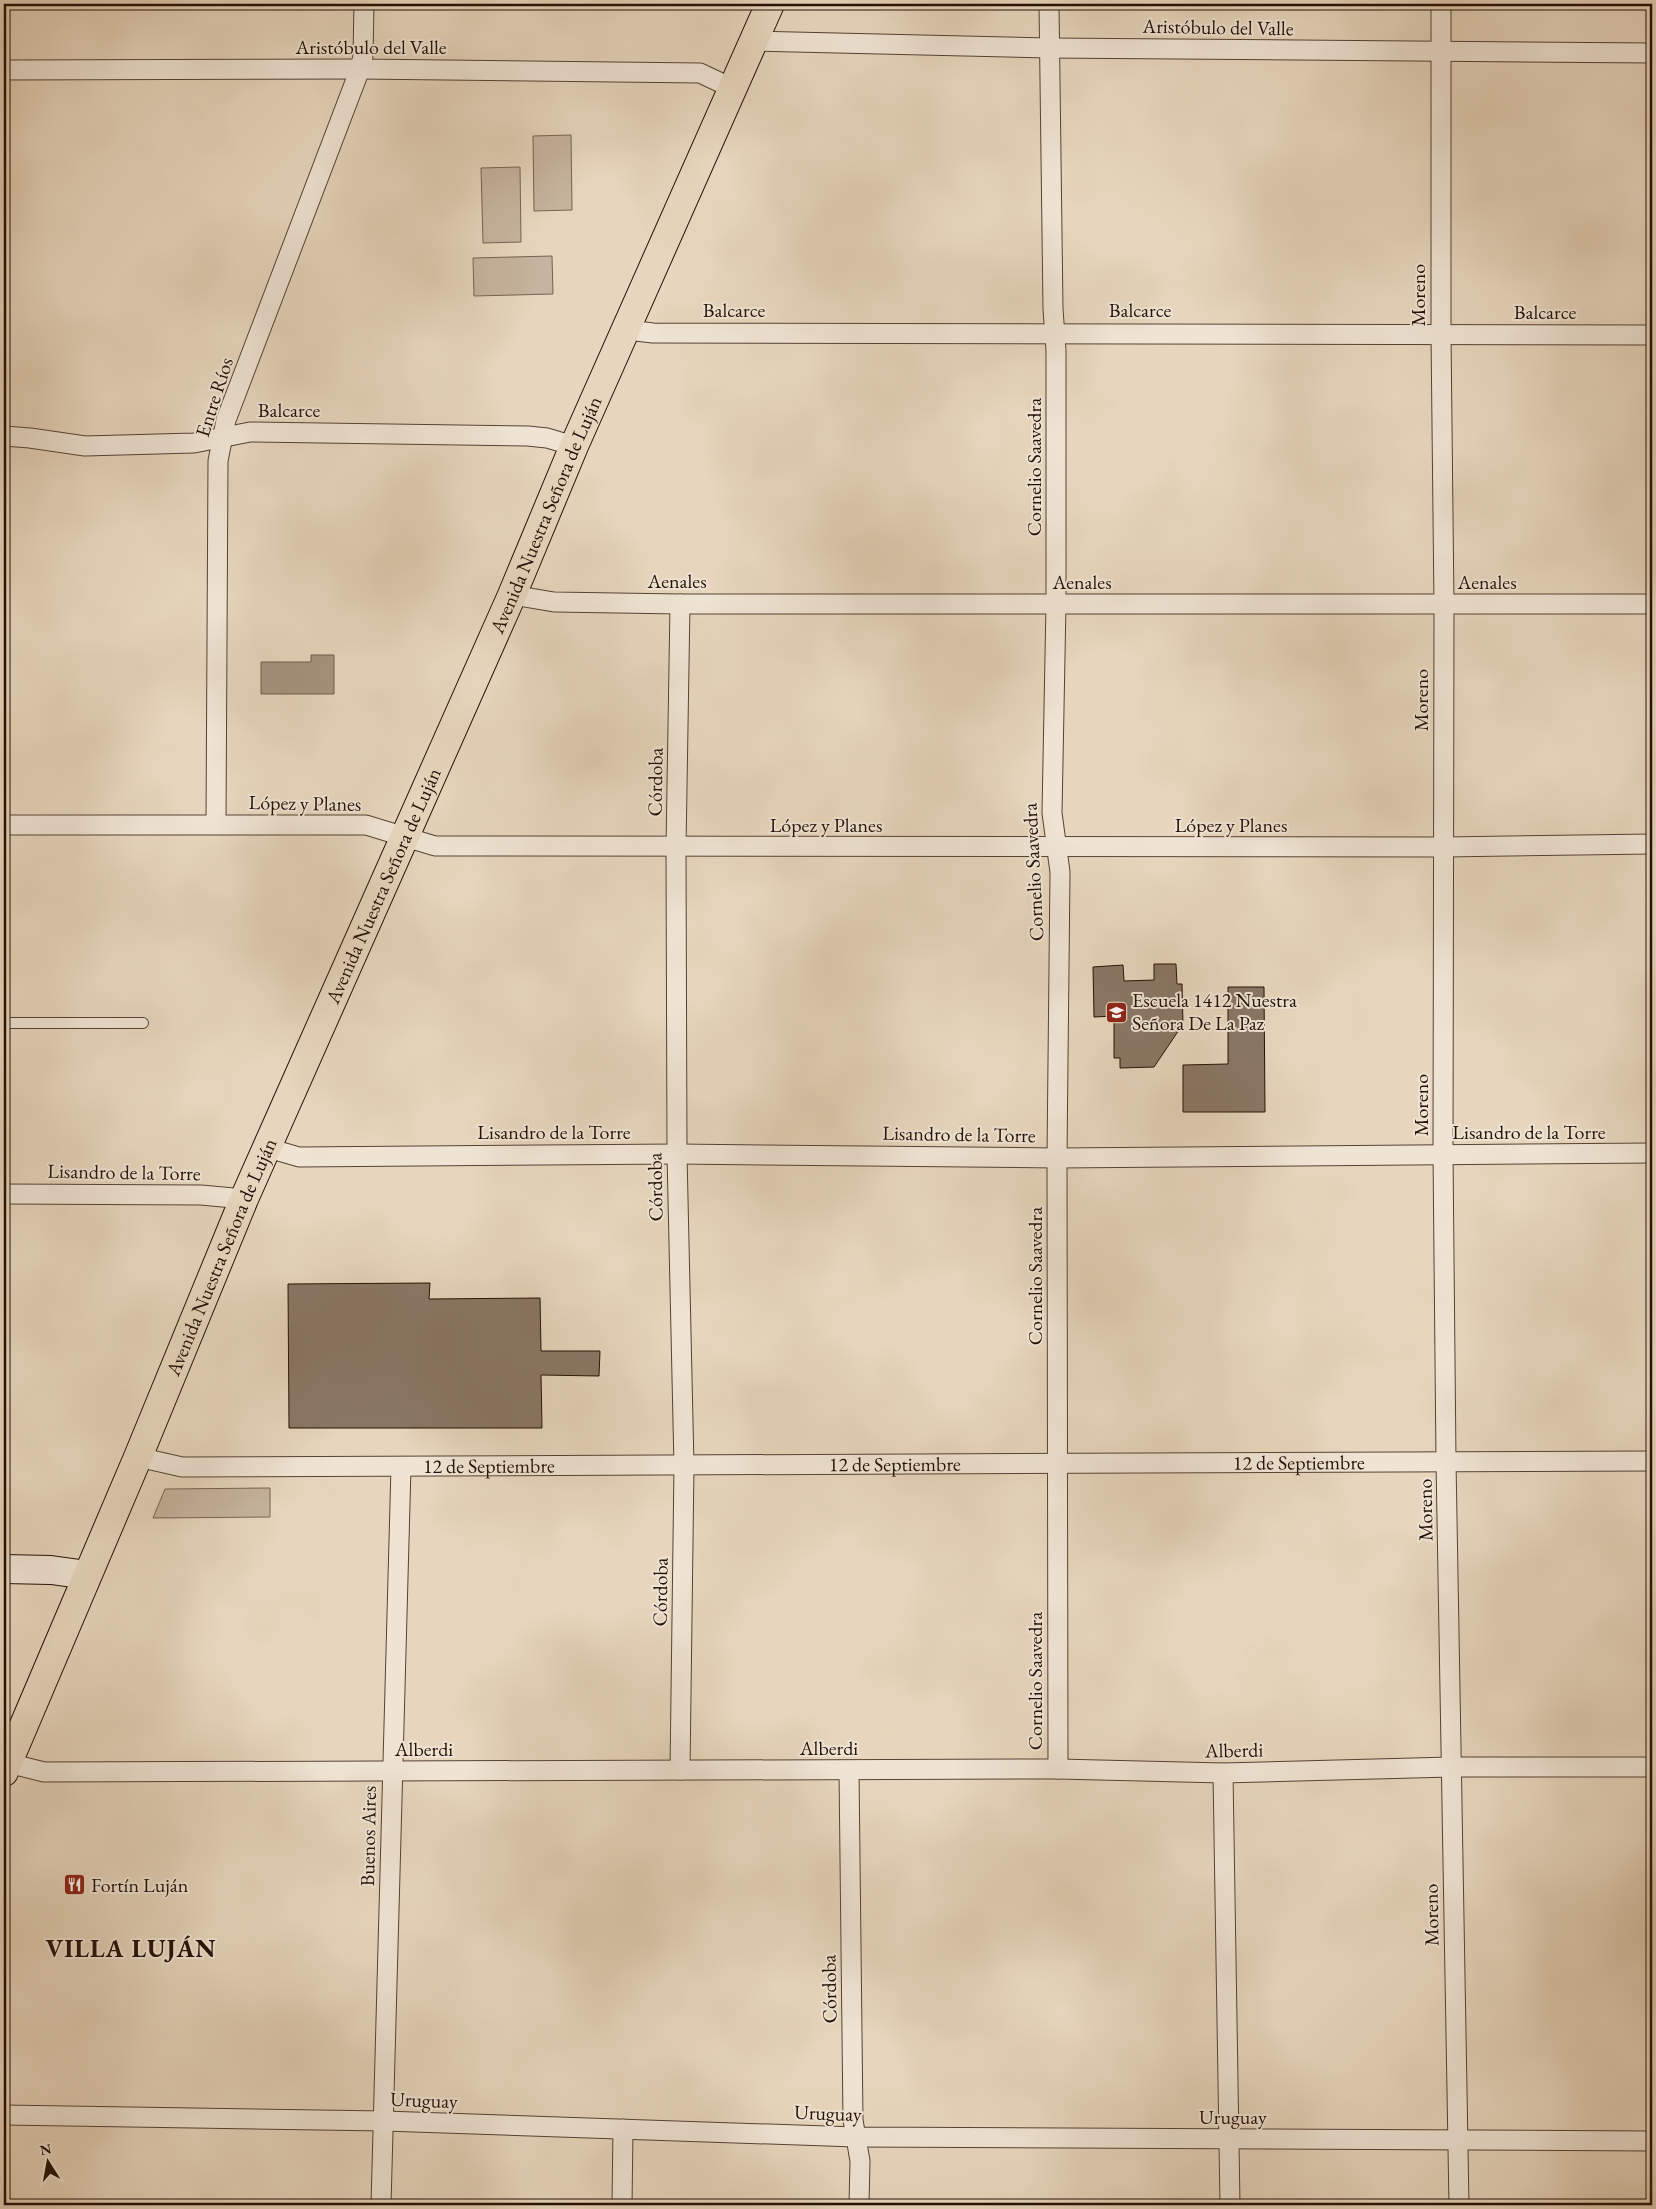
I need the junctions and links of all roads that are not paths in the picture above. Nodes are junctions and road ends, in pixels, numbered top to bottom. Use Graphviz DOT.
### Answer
graph roads {
  1 [pos="364,4"];
  2 [pos="770,4"];
  3 [pos="1049,4"];
  4 [pos="1441,4"];
  5 [pos="754,41"];
  6 [pos="1049,48"];
  7 [pos="1441,52"];
  8 [pos="1652,53"];
  9 [pos="360,69"];
  10 [pos="4,70"];
  11 [pos="734,89"];
  12 [pos="627,330"];
  13 [pos="1055,332"];
  14 [pos="1441,334"];
  15 [pos="1652,335"];
  16 [pos="4,436"];
  17 [pos="222,438"];
  18 [pos="574,446"];
  19 [pos="512,595"];
  20 [pos="680,604"];
  21 [pos="1056,604"];
  22 [pos="1652,604"];
  23 [pos="1444,605"];
  24 [pos="216,824"];
  25 [pos="4,825"];
  26 [pos="404,836"];
  27 [pos="1652,844"];
  28 [pos="676,848"];
  29 [pos="1056,848"];
  30 [pos="1444,848"];
  31 [pos="4,1023"];
  32 [pos="143,1023"];
  33 [pos="268,1148"];
  34 [pos="1652,1153"];
  35 [pos="677,1154"];
  36 [pos="1444,1154"];
  37 [pos="1057,1158"];
  38 [pos="4,1194"];
  39 [pos="244,1199"];
  40 [pos="138,1457"];
  41 [pos="1446,1461"];
  42 [pos="1652,1461"];
  43 [pos="1058,1465"];
  44 [pos="684,1466"];
  45 [pos="401,1467"];
  46 [pos="4,1569"];
  47 [pos="87,1575"];
  48 [pos="1451,1767"];
  49 [pos="1652,1767"];
  50 [pos="6,1768"];
  51 [pos="1058,1769"];
  52 [pos="680,1770"];
  53 [pos="849,1771"];
  54 [pos="392,1772"];
  55 [pos="1222,1773"];
  56 [pos="4,2115"];
  57 [pos="384,2121"];
  58 [pos="623,2129"];
  59 [pos="856,2137"];
  60 [pos="1229,2140"];
  61 [pos="1457,2140"];
  62 [pos="1652,2141"];
  63 [pos="381,2205"];
  64 [pos="622,2205"];
  65 [pos="859,2205"];
  66 [pos="1230,2205"];
  67 [pos="1459,2205"];
  1 -- 9 [label="street, Entre Ríos"];
  2 -- 5 [label="main road, Avenida Nuestra Señora de Luján"];
  3 -- 6 [label="street, Cornelio Saavedra"];
  4 -- 7 [label="street, Moreno"];
  5 -- 6 [label="street, Aristóbulo del Valle"];
  5 -- 11 [label="main road, Avenida Nuestra Señora de Luján"];
  6 -- 7 [label="street, Aristóbulo del Valle"];
  6 -- 13 [label="street, Cornelio Saavedra"];
  7 -- 8 [label="street, Aristóbulo del Valle"];
  7 -- 14 [label="street, Moreno"];
  9 -- 10 [label="street, Aristóbulo del Valle"];
  9 -- 11 [label="street, Aristóbulo del Valle"];
  9 -- 17 [label="street, Entre Ríos"];
  11 -- 12 [label="main road, Avenida Nuestra Señora de Luján"];
  12 -- 13 [label="street, Balcarce"];
  12 -- 18 [label="main road, Avenida Nuestra Señora de Luján"];
  13 -- 14 [label="street, Balcarce"];
  13 -- 21 [label="street, Cornelio Saavedra"];
  14 -- 15 [label="street, Balcarce"];
  14 -- 23 [label="street, Moreno"];
  16 -- 17 [label="street, Balcarce"];
  17 -- 18 [label="street, Balcarce"];
  17 -- 24 [label="street, Entre Ríos"];
  18 -- 19 [label="main road, Avenida Nuestra Señora de Luján"];
  19 -- 20 [label="street, Aenales"];
  19 -- 26 [label="main road, Avenida Nuestra Señora de Luján"];
  20 -- 21 [label="street, Aenales"];
  20 -- 28 [label="street, Córdoba"];
  21 -- 23 [label="street, Aenales"];
  21 -- 29 [label="street, Cornelio Saavedra"];
  22 -- 23 [label="street, Aenales"];
  23 -- 30 [label="street, Moreno"];
  24 -- 25 [label="street, López y Planes"];
  24 -- 26 [label="street, López y Planes"];
  26 -- 28 [label="street, López y Planes"];
  26 -- 33 [label="main road, Avenida Nuestra Señora de Luján"];
  27 -- 30 [label="street, López y Planes"];
  28 -- 29 [label="street, López y Planes"];
  28 -- 35 [label="street, Córdoba"];
  29 -- 30 [label="street, López y Planes"];
  29 -- 37 [label="street, Cornelio Saavedra"];
  30 -- 36 [label="street, Moreno"];
  31 -- 32 [label="lane"];
  33 -- 35 [label="street, Lisandro de la Torre"];
  33 -- 39 [label="main road, Avenida Nuestra Señora de Luján"];
  34 -- 36 [label="street, Lisandro de la Torre"];
  35 -- 37 [label="street, Lisandro de la Torre"];
  35 -- 44 [label="street, Córdoba"];
  36 -- 37 [label="street, Lisandro de la Torre"];
  36 -- 41 [label="street, Moreno"];
  37 -- 43 [label="street, Cornelio Saavedra"];
  38 -- 39 [label="street, Lisandro de la Torre"];
  39 -- 40 [label="main road, Avenida Nuestra Señora de Luján"];
  40 -- 45 [label="street, 12 de Septiembre"];
  40 -- 47 [label="main road, Avenida Nuestra Señora de Luján"];
  41 -- 42 [label="street, 12 de Septiembre"];
  41 -- 43 [label="street, 12 de Septiembre"];
  41 -- 48 [label="street, Moreno"];
  43 -- 44 [label="street, 12 de Septiembre"];
  43 -- 51 [label="street, Cornelio Saavedra"];
  44 -- 45 [label="street, 12 de Septiembre"];
  44 -- 52 [label="street, Córdoba"];
  45 -- 54 [label="street, Buenos Aires"];
  46 -- 47 [label="street"];
  47 -- 50 [label="main road, Avenida Nuestra Señora de Luján"];
  48 -- 49 [label="street, Alberdi"];
  48 -- 55 [label="street, Alberdi"];
  48 -- 61 [label="street, Moreno"];
  50 -- 54 [label="street, Alberdi"];
  51 -- 53 [label="street, Alberdi"];
  51 -- 55 [label="street, Alberdi"];
  52 -- 53 [label="street, Alberdi"];
  52 -- 54 [label="street, Alberdi"];
  53 -- 59 [label="street, Córdoba"];
  54 -- 57 [label="street, Buenos Aires"];
  55 -- 60 [label="street"];
  56 -- 57 [label="street, Uruguay"];
  57 -- 58 [label="street, Uruguay"];
  57 -- 63 [label="street, Buenos Aires"];
  58 -- 59 [label="street, Uruguay"];
  58 -- 64 [label="street"];
  59 -- 60 [label="street, Uruguay"];
  59 -- 65 [label="street, Córdoba"];
  60 -- 61 [label="street, Uruguay"];
  60 -- 66 [label="street"];
  61 -- 62 [label="street, Uruguay"];
  61 -- 67 [label="street, Moreno"];
}
